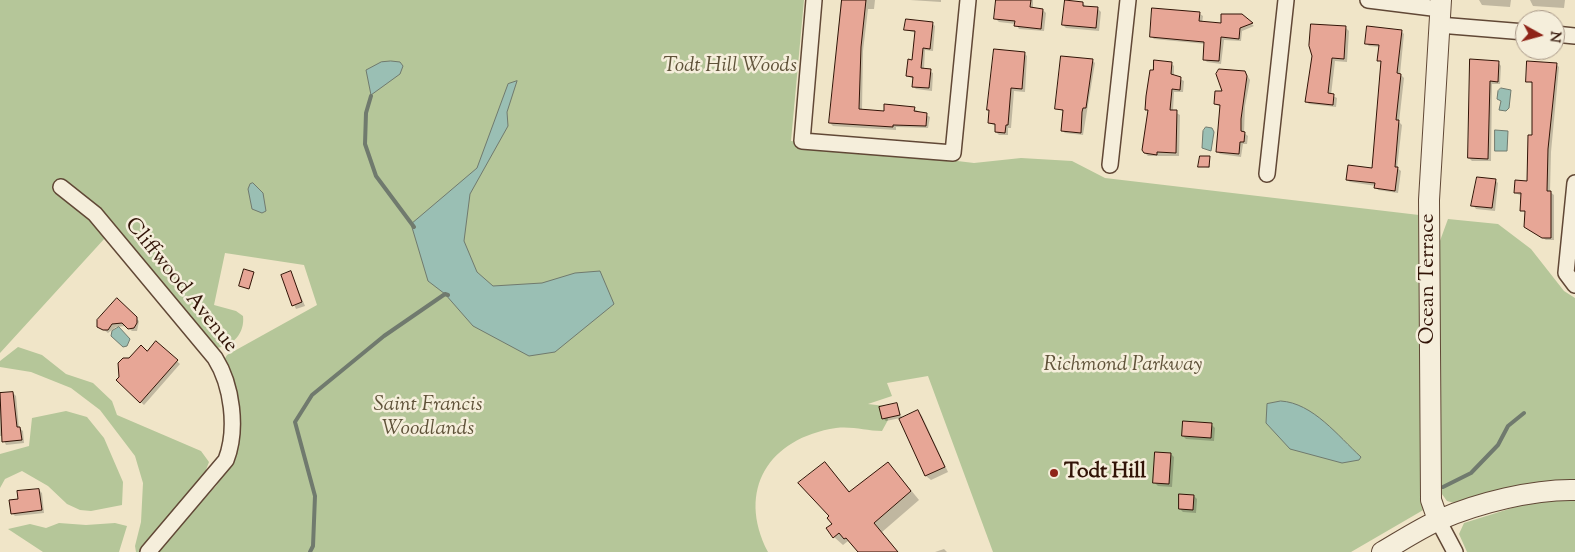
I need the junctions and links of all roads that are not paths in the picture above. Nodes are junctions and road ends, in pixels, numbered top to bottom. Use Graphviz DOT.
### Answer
graph roads {
  1 [pos="814,0"];
  2 [pos="968,0"];
  3 [pos="1128,0"];
  4 [pos="1286,0"];
  5 [pos="1368,0"];
  6 [pos="1440,11"];
  7 [pos="1515,30"];
  8 [pos="1110,165"];
  9 [pos="1267,174"];
  10 [pos="1575,183"];
  11 [pos="61,187"];
  12 [pos="1571,279"];
  13 [pos="1575,490"];
  14 [pos="1438,520"];
  15 [pos="148,552"];
  16 [pos="1382,552"];
  17 [pos="1455,552"];
  1 -- 2 [label="street"];
  3 -- 8 [label="street"];
  4 -- 9 [label="street"];
  5 -- 6 [label="street"];
  6 -- 7 [label="street"];
  6 -- 14 [label="street, Ocean Terrace"];
  10 -- 12 [label="street"];
  11 -- 15 [label="street, Cliffwood Avenue"];
  13 -- 14 [label="street"];
  14 -- 16 [label="street"];
  14 -- 17 [label="street, Ocean Terrace"];
}
